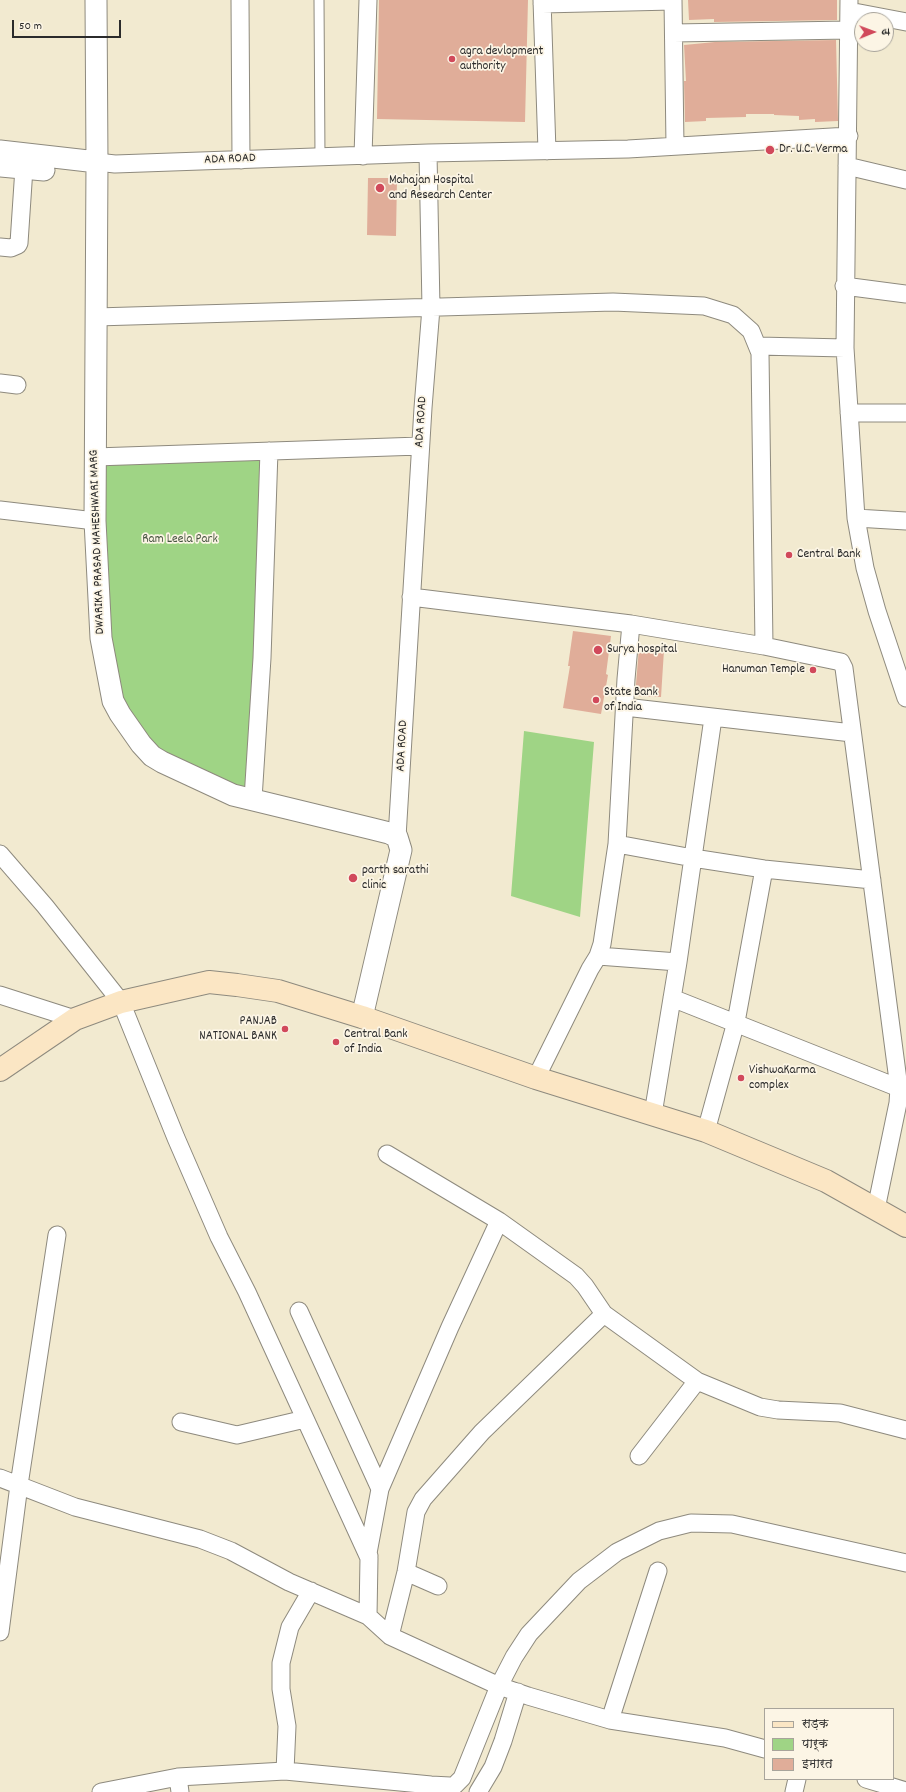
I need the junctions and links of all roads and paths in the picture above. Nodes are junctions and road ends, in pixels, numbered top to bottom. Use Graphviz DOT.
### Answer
graph roads {
  1 [pos="96,0"];
  2 [pos="240,0"];
  3 [pos="319,0"];
  4 [pos="368,0"];
  5 [pos="674,0"];
  6 [pos="542,2"];
  7 [pos="849,6"];
  8 [pos="906,22"];
  9 [pos="848,30"];
  10 [pos="674,33"];
  11 [pos="849,136"];
  12 [pos="675,146"];
  13 [pos="0,150"];
  14 [pos="548,151"];
  15 [pos="428,153"];
  16 [pos="363,156"];
  17 [pos="320,157"];
  18 [pos="241,160"];
  19 [pos="0,166"];
  20 [pos="847,166"];
  21 [pos="24,168"];
  22 [pos="97,168"];
  23 [pos="906,180"];
  24 [pos="0,247"];
  25 [pos="844,286"];
  26 [pos="906,294"];
  27 [pos="431,308"];
  28 [pos="96,317"];
  29 [pos="758,346"];
  30 [pos="845,348"];
  31 [pos="0,383"];
  32 [pos="17,385"];
  33 [pos="849,413"];
  34 [pos="906,413"];
  35 [pos="420,446"];
  36 [pos="269,451"];
  37 [pos="95,457"];
  38 [pos="0,510"];
  39 [pos="856,518"];
  40 [pos="95,521"];
  41 [pos="906,521"];
  42 [pos="411,597"];
  43 [pos="631,624"];
  44 [pos="764,646"];
  45 [pos="906,698"];
  46 [pos="624,707"];
  47 [pos="713,718"];
  48 [pos="852,733"];
  49 [pos="253,799"];
  50 [pos="397,837"];
  51 [pos="618,844"];
  52 [pos="0,854"];
  53 [pos="692,858"];
  54 [pos="764,868"];
  55 [pos="872,880"];
  56 [pos="598,956"];
  57 [pos="678,962"];
  58 [pos="0,995"];
  59 [pos="672,998"];
  60 [pos="121,1002"];
  61 [pos="362,1017"];
  62 [pos="75,1019"];
  63 [pos="736,1022"];
  64 [pos="0,1070"];
  65 [pos="536,1078"];
  66 [pos="899,1088"];
  67 [pos="653,1114"];
  68 [pos="706,1131"];
  69 [pos="387,1154"];
  70 [pos="876,1209"];
  71 [pos="499,1221"];
  72 [pos="906,1226"];
  73 [pos="57,1235"];
  74 [pos="299,1311"];
  75 [pos="604,1314"];
  76 [pos="697,1381"];
  77 [pos="305,1419"];
  78 [pos="181,1422"];
  79 [pos="906,1430"];
  80 [pos="638,1456"];
  81 [pos="0,1478"];
  82 [pos="19,1485"];
  83 [pos="380,1489"];
  84 [pos="369,1558"];
  85 [pos="906,1563"];
  86 [pos="406,1572"];
  87 [pos="658,1572"];
  88 [pos="438,1586"];
  89 [pos="311,1591"];
  90 [pos="368,1616"];
  91 [pos="0,1632"];
  92 [pos="390,1636"];
  93 [pos="499,1686"];
  94 [pos="518,1692"];
  95 [pos="610,1720"];
  96 [pos="764,1749"];
  97 [pos="285,1771"];
  98 [pos="797,1780"];
  99 [pos="869,1780"];
  100 [pos="179,1784"];
  101 [pos="906,1791"];
  102 [pos="101,1792"];
  103 [pos="478,1792"];
  104 [pos="794,1792"];
  1 -- 22 [label="street, DWARIKA PRASAD MAHESHWARI MARG"];
  2 -- 18 [label="street"];
  3 -- 17 [label="lane"];
  4 -- 16 [label="street"];
  5 -- 6 [label="street"];
  5 -- 10 [label="street"];
  6 -- 14 [label="street"];
  7 -- 8 [label="street"];
  7 -- 9 [label="street"];
  9 -- 10 [label="street"];
  9 -- 11 [label="street"];
  10 -- 12 [label="street"];
  11 -- 12 [label="street"];
  11 -- 20 [label="street"];
  12 -- 14 [label="street"];
  13 -- 22 [label="street"];
  14 -- 15 [label="street"];
  15 -- 16 [label="street, ADA ROAD"];
  15 -- 27 [label="street, ADA ROAD"];
  16 -- 17 [label="street, ADA ROAD"];
  17 -- 18 [label="street, ADA ROAD"];
  18 -- 22 [label="street, ADA ROAD"];
  19 -- 21 [label="street"];
  20 -- 23 [label="street"];
  20 -- 25 [label="street"];
  21 -- 22 [label="street"];
  21 -- 24 [label="street"];
  22 -- 28 [label="street, DWARIKA PRASAD MAHESHWARI MARG"];
  25 -- 26 [label="street"];
  25 -- 30 [label="street"];
  27 -- 28 [label="street"];
  27 -- 29 [label="street"];
  27 -- 35 [label="street, ADA ROAD"];
  28 -- 37 [label="street, DWARIKA PRASAD MAHESHWARI MARG"];
  29 -- 30 [label="street"];
  29 -- 44 [label="street"];
  30 -- 33 [label="street"];
  31 -- 32 [label="street"];
  33 -- 34 [label="street"];
  33 -- 39 [label="street"];
  35 -- 36 [label="street"];
  35 -- 42 [label="street, ADA ROAD"];
  36 -- 37 [label="street"];
  36 -- 49 [label="street"];
  37 -- 40 [label="street, DWARIKA PRASAD MAHESHWARI MARG"];
  38 -- 40 [label="street"];
  39 -- 41 [label="street"];
  39 -- 45 [label="street"];
  40 -- 49 [label="street, DWARIKA PRASAD MAHESHWARI MARG"];
  42 -- 43 [label="street"];
  42 -- 50 [label="street, ADA ROAD"];
  43 -- 44 [label="street"];
  43 -- 46 [label="street"];
  44 -- 48 [label="street"];
  46 -- 47 [label="street"];
  46 -- 51 [label="street"];
  47 -- 48 [label="street"];
  47 -- 53 [label="street"];
  48 -- 55 [label="street"];
  49 -- 50 [label="street, DWARIKA PRASAD MAHESHWARI MARG"];
  50 -- 61 [label="street, ADA ROAD"];
  51 -- 53 [label="street"];
  51 -- 56 [label="street"];
  52 -- 60 [label="street"];
  53 -- 54 [label="street"];
  53 -- 57 [label="street"];
  54 -- 55 [label="street"];
  54 -- 63 [label="street"];
  55 -- 66 [label="street"];
  56 -- 57 [label="street"];
  56 -- 65 [label="street"];
  57 -- 59 [label="street"];
  58 -- 62 [label="street"];
  59 -- 63 [label="street"];
  59 -- 67 [label="street"];
  60 -- 61 [label="main road"];
  60 -- 62 [label="main road"];
  60 -- 77 [label="street"];
  61 -- 65 [label="main road"];
  62 -- 64 [label="main road"];
  63 -- 66 [label="street"];
  63 -- 68 [label="street"];
  65 -- 67 [label="main road"];
  66 -- 70 [label="street"];
  67 -- 68 [label="main road"];
  68 -- 70 [label="main road"];
  69 -- 71 [label="street"];
  70 -- 72 [label="main road"];
  71 -- 75 [label="street"];
  71 -- 83 [label="street"];
  73 -- 82 [label="street"];
  74 -- 83 [label="street"];
  75 -- 76 [label="street"];
  75 -- 86 [label="street"];
  76 -- 79 [label="street"];
  76 -- 80 [label="street"];
  77 -- 78 [label="street"];
  77 -- 84 [label="street"];
  81 -- 82 [label="street"];
  82 -- 89 [label="street"];
  82 -- 91 [label="street"];
  83 -- 84 [label="street"];
  84 -- 90 [label="street"];
  85 -- 93 [label="street"];
  86 -- 88 [label="street"];
  86 -- 92 [label="street"];
  87 -- 95 [label="street"];
  89 -- 90 [label="street"];
  89 -- 97 [label="street"];
  90 -- 92 [label="street"];
  92 -- 93 [label="street"];
  93 -- 94 [label="street"];
  93 -- 97 [label="street"];
  94 -- 95 [label="street"];
  94 -- 103 [label="street"];
  95 -- 96 [label="street"];
  97 -- 100 [label="street"];
  98 -- 104 [label="street"];
  99 -- 101 [label="street"];
  100 -- 102 [label="street"];
}
